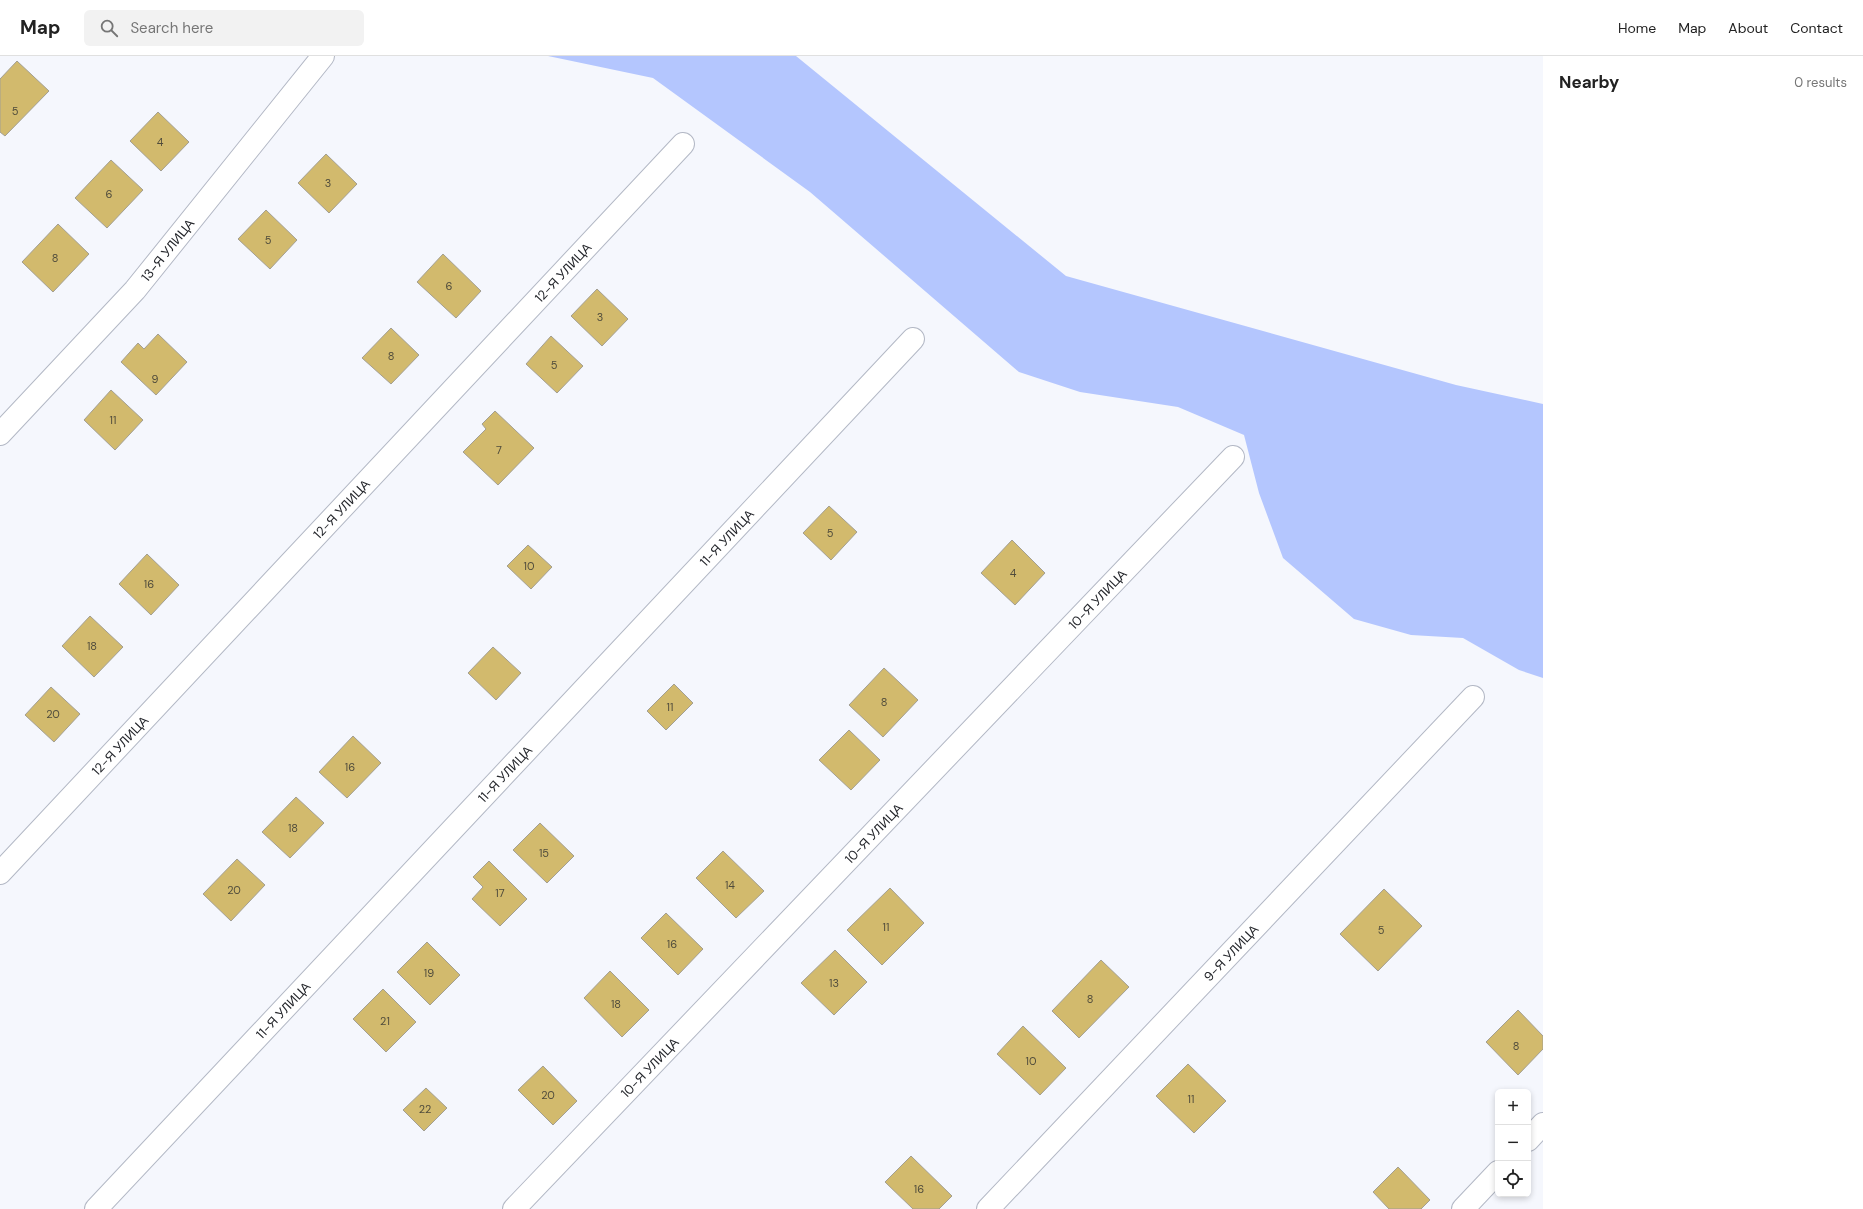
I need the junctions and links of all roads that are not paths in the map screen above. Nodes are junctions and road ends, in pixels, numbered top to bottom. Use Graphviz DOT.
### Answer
graph roads {
  1 [pos="324,56"];
  2 [pos="683,144"];
  3 [pos="913,339"];
  4 [pos="0,434"];
  5 [pos="1233,457"];
  6 [pos="1473,697"];
  7 [pos="0,873"];
  8 [pos="1543,1124"];
  9 [pos="1531,1137"];
  10 [pos="1495,1175"];
  11 [pos="96,1209"];
  12 [pos="514,1209"];
  13 [pos="988,1209"];
  14 [pos="1463,1209"];
  1 -- 4 [label="street, 13-Я УЛИЦА"];
  2 -- 7 [label="street, 12-Я УЛИЦА"];
  3 -- 11 [label="street, 11-Я УЛИЦА"];
  5 -- 12 [label="street, 10-Я УЛИЦА"];
  6 -- 13 [label="street, 9-Я УЛИЦА"];
  8 -- 9 [label="street"];
  10 -- 14 [label="street"];
}
